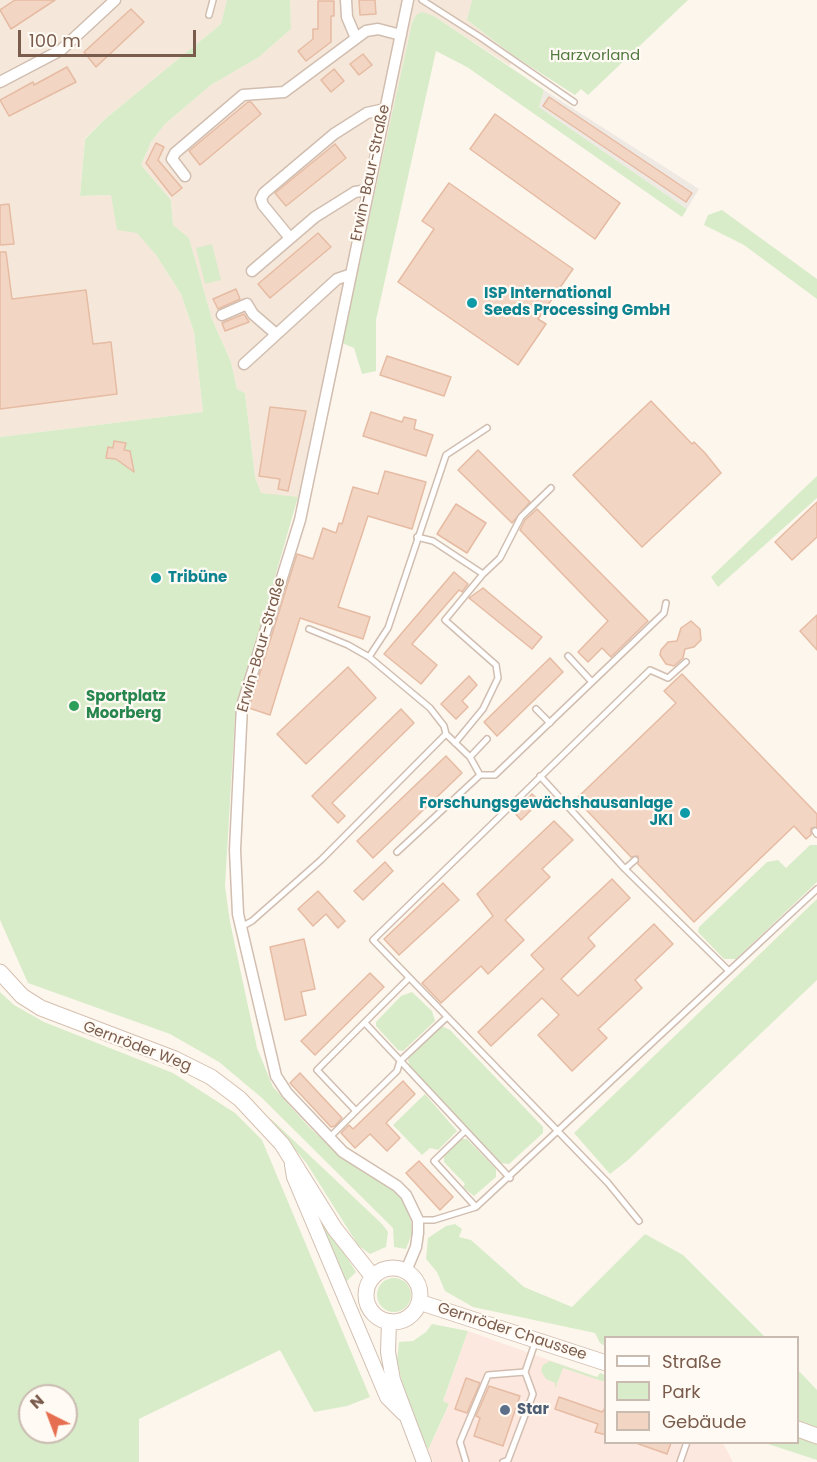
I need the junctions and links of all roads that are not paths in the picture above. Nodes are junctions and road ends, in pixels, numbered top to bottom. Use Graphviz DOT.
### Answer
graph roads {
  1 [pos="115,0"];
  2 [pos="213,0"];
  3 [pos="346,0"];
  4 [pos="408,0"];
  5 [pos="422,0"];
  6 [pos="209,15"];
  7 [pos="401,34"];
  8 [pos="355,36"];
  9 [pos="0,82"];
  10 [pos="574,102"];
  11 [pos="385,109"];
  12 [pos="185,176"];
  13 [pos="368,190"];
  14 [pos="290,238"];
  15 [pos="252,271"];
  16 [pos="349,275"];
  17 [pos="222,315"];
  18 [pos="276,334"];
  19 [pos="244,364"];
  20 [pos="487,428"];
  21 [pos="551,488"];
  22 [pos="417,537"];
  23 [pos="483,574"];
  24 [pos="666,603"];
  25 [pos="309,629"];
  26 [pos="568,656"];
  27 [pos="369,657"];
  28 [pos="686,662"];
  29 [pos="592,682"];
  30 [pos="536,709"];
  31 [pos="550,723"];
  32 [pos="446,734"];
  33 [pos="487,739"];
  34 [pos="455,743"];
  35 [pos="470,757"];
  36 [pos="480,775"];
  37 [pos="540,776"];
  38 [pos="397,852"];
  39 [pos="634,860"];
  40 [pos="625,869"];
  41 [pos="817,889"];
  42 [pos="241,927"];
  43 [pos="729,971"];
  44 [pos="0,972"];
  45 [pos="408,979"];
  46 [pos="447,1017"];
  47 [pos="365,1023"];
  48 [pos="400,1061"];
  49 [pos="356,1111"];
  50 [pos="465,1131"];
  51 [pos="558,1132"];
  52 [pos="329,1138"];
  53 [pos="289,1154"];
  54 [pos="510,1178"];
  55 [pos="476,1207"];
  56 [pos="418,1220"];
  57 [pos="639,1221"];
  58 [pos="406,1271"];
  59 [pos="373,1276"];
  60 [pos="419,1302"];
  61 [pos="389,1321"];
  62 [pos="536,1339"];
  63 [pos="604,1362"];
  64 [pos="525,1372"];
  65 [pos="404,1413"];
  66 [pos="799,1430"];
  67 [pos="817,1436"];
  68 [pos="687,1444"];
  69 [pos="420,1461"];
  70 [pos="466,1462"];
  71 [pos="503,1462"];
  72 [pos="681,1462"];
  1 -- 9 [label="street"];
  2 -- 6 [label="lane"];
  3 -- 8 [label="street"];
  4 -- 7 [label="street, Erwin-Baur-Straße"];
  5 -- 10 [label="lane"];
  7 -- 8 [label="street"];
  7 -- 11 [label="street, Erwin-Baur-Straße"];
  8 -- 12 [label="street"];
  11 -- 13 [label="street, Erwin-Baur-Straße"];
  11 -- 14 [label="street"];
  13 -- 14 [label="street"];
  13 -- 16 [label="street, Erwin-Baur-Straße"];
  14 -- 15 [label="street"];
  16 -- 18 [label="street"];
  16 -- 42 [label="street, Erwin-Baur-Straße"];
  17 -- 18 [label="street"];
  18 -- 19 [label="street"];
  20 -- 22 [label="lane"];
  21 -- 23 [label="lane"];
  22 -- 23 [label="lane"];
  22 -- 27 [label="lane"];
  23 -- 34 [label="lane"];
  24 -- 29 [label="lane"];
  25 -- 27 [label="lane"];
  26 -- 29 [label="lane"];
  27 -- 32 [label="lane"];
  28 -- 37 [label="lane"];
  29 -- 31 [label="lane"];
  30 -- 31 [label="lane"];
  31 -- 36 [label="lane"];
  32 -- 34 [label="lane"];
  32 -- 42 [label="lane"];
  33 -- 35 [label="lane"];
  34 -- 35 [label="lane"];
  35 -- 36 [label="lane"];
  36 -- 38 [label="lane"];
  37 -- 40 [label="lane"];
  37 -- 45 [label="lane"];
  39 -- 40 [label="lane"];
  40 -- 43 [label="lane"];
  41 -- 43 [label="lane"];
  42 -- 52 [label="street, Erwin-Baur-Straße"];
  43 -- 51 [label="lane"];
  44 -- 53 [label="main road, Gernröder Weg"];
  45 -- 46 [label="lane"];
  45 -- 47 [label="lane"];
  46 -- 48 [label="lane"];
  46 -- 51 [label="lane"];
  47 -- 48 [label="lane"];
  47 -- 49 [label="lane"];
  48 -- 49 [label="lane"];
  48 -- 50 [label="lane"];
  49 -- 52 [label="lane"];
  50 -- 54 [label="lane"];
  50 -- 55 [label="lane"];
  51 -- 54 [label="lane"];
  51 -- 57 [label="lane"];
  52 -- 56 [label="street, Erwin-Baur-Straße"];
  53 -- 59 [label="main road, Gernröder Weg"];
  53 -- 65 [label="street"];
  54 -- 55 [label="lane"];
  55 -- 56 [label="lane"];
  56 -- 58 [label="street"];
  58 -- 59 [label="main road"];
  58 -- 60 [label="main road"];
  59 -- 61 [label="main road"];
  60 -- 61 [label="main road"];
  60 -- 62 [label="main road, Gernröder Chaussee"];
  61 -- 65 [label="street"];
  62 -- 63 [label="main road, Gernröder Chaussee"];
  62 -- 64 [label="lane"];
  64 -- 70 [label="lane"];
  64 -- 71 [label="lane"];
  65 -- 69 [label="street"];
  66 -- 67 [label="main road"];
  68 -- 72 [label="lane"];
}
